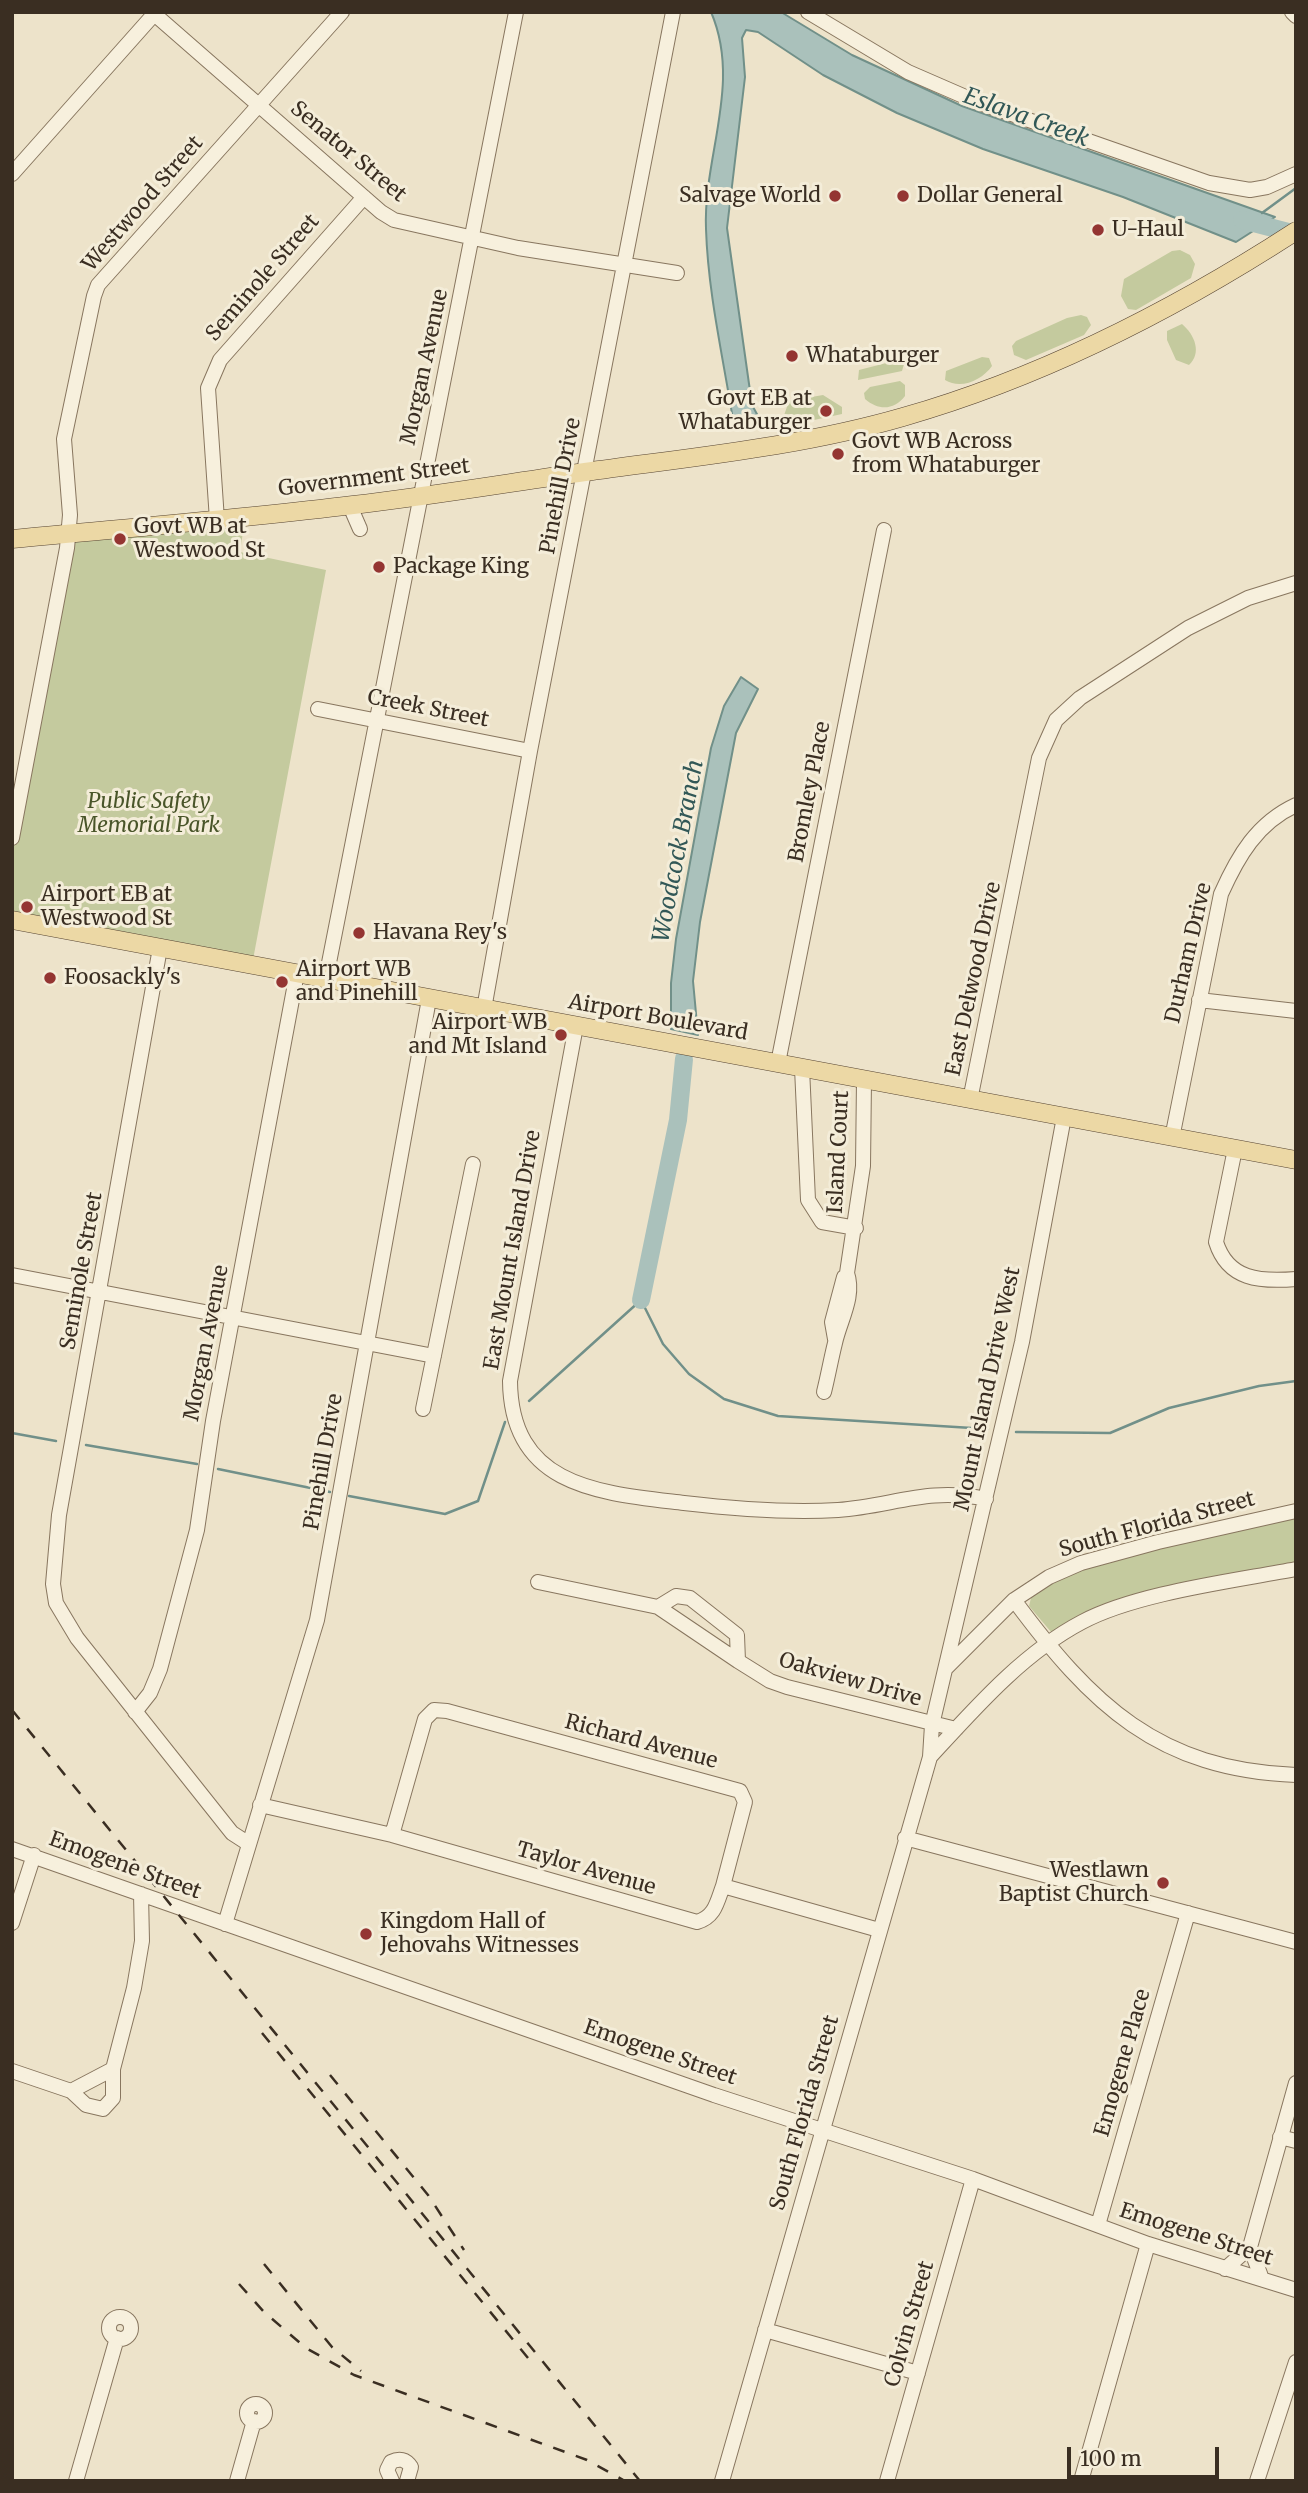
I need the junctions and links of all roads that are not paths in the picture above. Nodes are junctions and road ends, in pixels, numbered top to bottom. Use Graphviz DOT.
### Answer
graph roads {
  1 [pos="342,12"];
  2 [pos="516,12"];
  3 [pos="673,12"];
  4 [pos="808,12"];
  5 [pos="154,13"];
  6 [pos="259,105"];
  7 [pos="12,174"];
  8 [pos="1296,174"];
  9 [pos="364,197"];
  10 [pos="1296,231"];
  11 [pos="472,237"];
  12 [pos="623,265"];
  13 [pos="677,273"];
  14 [pos="585,472"];
  15 [pos="419,497"];
  16 [pos="350,506"];
  17 [pos="217,520"];
  18 [pos="360,530"];
  19 [pos="884,530"];
  20 [pos="69,534"];
  21 [pos="12,539"];
  22 [pos="1296,583"];
  23 [pos="318,709"];
  24 [pos="378,721"];
  25 [pos="12,750"];
  26 [pos="530,751"];
  27 [pos="29,753"];
  28 [pos="1296,805"];
  29 [pos="12,838"];
  30 [pos="12,920"];
  31 [pos="160,948"];
  32 [pos="297,973"];
  33 [pos="326,978"];
  34 [pos="429,999"];
  35 [pos="1199,1000"];
  36 [pos="484,1009"];
  37 [pos="1296,1011"];
  38 [pos="576,1026"];
  39 [pos="778,1063"];
  40 [pos="803,1068"];
  41 [pos="864,1080"];
  42 [pos="970,1100"];
  43 [pos="1064,1117"];
  44 [pos="1172,1138"];
  45 [pos="1236,1149"];
  46 [pos="1296,1160"];
  47 [pos="473,1164"];
  48 [pos="856,1228"];
  49 [pos="12,1275"];
  50 [pos="1296,1279"];
  51 [pos="100,1293"];
  52 [pos="233,1319"];
  53 [pos="366,1345"];
  54 [pos="434,1356"];
  55 [pos="824,1392"];
  56 [pos="423,1409"];
  57 [pos="986,1499"];
  58 [pos="1296,1511"];
  59 [pos="1296,1569"];
  60 [pos="538,1582"];
  61 [pos="1014,1600"];
  62 [pos="658,1607"];
  63 [pos="1047,1644"];
  64 [pos="738,1661"];
  65 [pos="946,1668"];
  66 [pos="135,1712"];
  67 [pos="932,1725"];
  68 [pos="956,1728"];
  69 [pos="930,1757"];
  70 [pos="1296,1775"];
  71 [pos="260,1805"];
  72 [pos="392,1835"];
  73 [pos="905,1838"];
  74 [pos="248,1844"];
  75 [pos="12,1849"];
  76 [pos="34,1855"];
  77 [pos="723,1886"];
  78 [pos="141,1894"];
  79 [pos="1188,1913"];
  80 [pos="12,1923"];
  81 [pos="225,1924"];
  82 [pos="879,1930"];
  83 [pos="1296,1942"];
  84 [pos="113,2069"];
  85 [pos="12,2071"];
  86 [pos="1296,2083"];
  87 [pos="71,2091"];
  88 [pos="822,2130"];
  89 [pos="1280,2137"];
  90 [pos="1296,2141"];
  91 [pos="973,2179"];
  92 [pos="1098,2225"];
  93 [pos="1148,2244"];
  94 [pos="1250,2247"];
  95 [pos="1225,2269"];
  96 [pos="1262,2280"];
  97 [pos="1296,2290"];
  98 [pos="765,2330"];
  99 [pos="117,2338"];
  100 [pos="1296,2362"];
  101 [pos="918,2373"];
  102 [pos="254,2421"];
  103 [pos="76,2481"];
  104 [pos="237,2481"];
  105 [pos="392,2481"];
  106 [pos="407,2481"];
  107 [pos="722,2481"];
  108 [pos="887,2481"];
  109 [pos="1081,2481"];
  110 [pos="1257,2481"];
  1 -- 6 [label="street, Westwood Street"];
  2 -- 11 [label="street, Morgan Avenue"];
  3 -- 12 [label="street, Pinehill Drive"];
  4 -- 8 [label="street"];
  5 -- 6 [label="street, Senator Street"];
  5 -- 7 [label="street"];
  6 -- 9 [label="street, Senator Street"];
  6 -- 20 [label="street, Westwood Street"];
  9 -- 11 [label="street, Senator Street"];
  9 -- 17 [label="street, Seminole Street"];
  10 -- 14 [label="main road, Government Street"];
  11 -- 12 [label="street, Senator Street"];
  11 -- 15 [label="street, Morgan Avenue"];
  12 -- 13 [label="street, Senator Street"];
  12 -- 14 [label="street, Pinehill Drive"];
  14 -- 15 [label="main road, Government Street"];
  14 -- 26 [label="street, Pinehill Drive"];
  15 -- 16 [label="main road, Government Street"];
  15 -- 24 [label="street, Morgan Avenue"];
  16 -- 17 [label="main road, Government Street"];
  16 -- 18 [label="street"];
  17 -- 20 [label="main road, Government Street"];
  19 -- 39 [label="street, Bromley Place"];
  20 -- 21 [label="main road, Government Street"];
  20 -- 27 [label="street, Westwood Street"];
  22 -- 42 [label="street, East Delwood Drive"];
  23 -- 24 [label="street, Creek Street"];
  24 -- 26 [label="street, Creek Street"];
  24 -- 33 [label="street, Morgan Avenue"];
  25 -- 27 [label="street"];
  26 -- 36 [label="street, Pinehill Drive"];
  27 -- 29 [label="street, Westwood Street"];
  28 -- 35 [label="street, Durham Drive"];
  30 -- 31 [label="main road, Airport Boulevard"];
  31 -- 32 [label="main road, Airport Boulevard"];
  31 -- 51 [label="street, Seminole Street"];
  32 -- 33 [label="main road, Airport Boulevard"];
  32 -- 52 [label="street, Morgan Avenue"];
  33 -- 34 [label="main road, Airport Boulevard"];
  34 -- 36 [label="main road, Airport Boulevard"];
  34 -- 53 [label="street, Pinehill Drive"];
  35 -- 37 [label="street"];
  35 -- 44 [label="street, Durham Drive"];
  36 -- 38 [label="main road, Airport Boulevard"];
  38 -- 39 [label="main road, Airport Boulevard"];
  38 -- 57 [label="street, East Mount Island Drive"];
  39 -- 40 [label="main road, Airport Boulevard"];
  40 -- 41 [label="main road, Airport Boulevard"];
  40 -- 48 [label="street, Island Court"];
  41 -- 42 [label="main road, Airport Boulevard"];
  41 -- 48 [label="street, Island Court"];
  42 -- 43 [label="main road, Airport Boulevard"];
  43 -- 44 [label="main road, Airport Boulevard"];
  43 -- 57 [label="street, Mount Island Drive West"];
  44 -- 45 [label="main road, Airport Boulevard"];
  45 -- 46 [label="main road, Airport Boulevard"];
  45 -- 50 [label="street"];
  47 -- 54 [label="street"];
  48 -- 55 [label="street, Island Court"];
  49 -- 51 [label="street"];
  51 -- 52 [label="street"];
  51 -- 66 [label="street, Seminole Street"];
  52 -- 53 [label="street"];
  52 -- 66 [label="street, Morgan Avenue"];
  53 -- 54 [label="street"];
  53 -- 71 [label="street, Pinehill Drive"];
  54 -- 56 [label="street"];
  57 -- 65 [label="street, Mount Island Drive West"];
  58 -- 61 [label="street, South Florida Street"];
  59 -- 63 [label="street, South Florida Street"];
  60 -- 62 [label="street, Oakview Drive"];
  61 -- 63 [label="street"];
  61 -- 65 [label="street, South Florida Street"];
  62 -- 64 [label="street, Oakview Drive"];
  62 -- 64 [label="street, Oakview Drive"];
  63 -- 68 [label="street, South Florida Street"];
  63 -- 70 [label="street"];
  64 -- 67 [label="street, Oakview Drive"];
  65 -- 67 [label="street, South Florida Street"];
  66 -- 74 [label="street"];
  67 -- 68 [label="street, Oakview Drive"];
  67 -- 69 [label="street, South Florida Street"];
  68 -- 69 [label="street, South Florida Street"];
  69 -- 73 [label="street, South Florida Street"];
  71 -- 72 [label="street, Taylor Avenue"];
  71 -- 74 [label="street, Pinehill Drive"];
  72 -- 77 [label="street, Taylor Avenue"];
  72 -- 77 [label="street, Richard Avenue"];
  73 -- 79 [label="street"];
  73 -- 82 [label="street, South Florida Street"];
  74 -- 81 [label="street, Pinehill Drive"];
  75 -- 76 [label="street, Emogene Street"];
  76 -- 78 [label="street, Emogene Street"];
  76 -- 80 [label="street"];
  77 -- 82 [label="street"];
  78 -- 81 [label="street, Emogene Street"];
  78 -- 84 [label="street"];
  79 -- 83 [label="street"];
  79 -- 92 [label="street, Emogene Place"];
  81 -- 88 [label="street, Emogene Street"];
  82 -- 88 [label="street, South Florida Street"];
  84 -- 87 [label="street"];
  84 -- 87 [label="street"];
  85 -- 87 [label="street"];
  86 -- 89 [label="street"];
  88 -- 91 [label="street, Emogene Street"];
  88 -- 98 [label="street, South Florida Street"];
  89 -- 90 [label="street"];
  89 -- 94 [label="street"];
  91 -- 92 [label="street, Emogene Street"];
  91 -- 101 [label="street, Colvin Street"];
  92 -- 93 [label="street, Emogene Street"];
  93 -- 95 [label="street, Emogene Street"];
  93 -- 109 [label="street"];
  94 -- 95 [label="street"];
  94 -- 96 [label="street"];
  95 -- 96 [label="street, Emogene Street"];
  96 -- 97 [label="street, Emogene Street"];
  98 -- 101 [label="street"];
  98 -- 107 [label="street, South Florida Street"];
  99 -- 103 [label="street"];
  100 -- 110 [label="street"];
  101 -- 108 [label="street, Colvin Street"];
  102 -- 104 [label="street"];
  105 -- 106 [label="street"];
}
